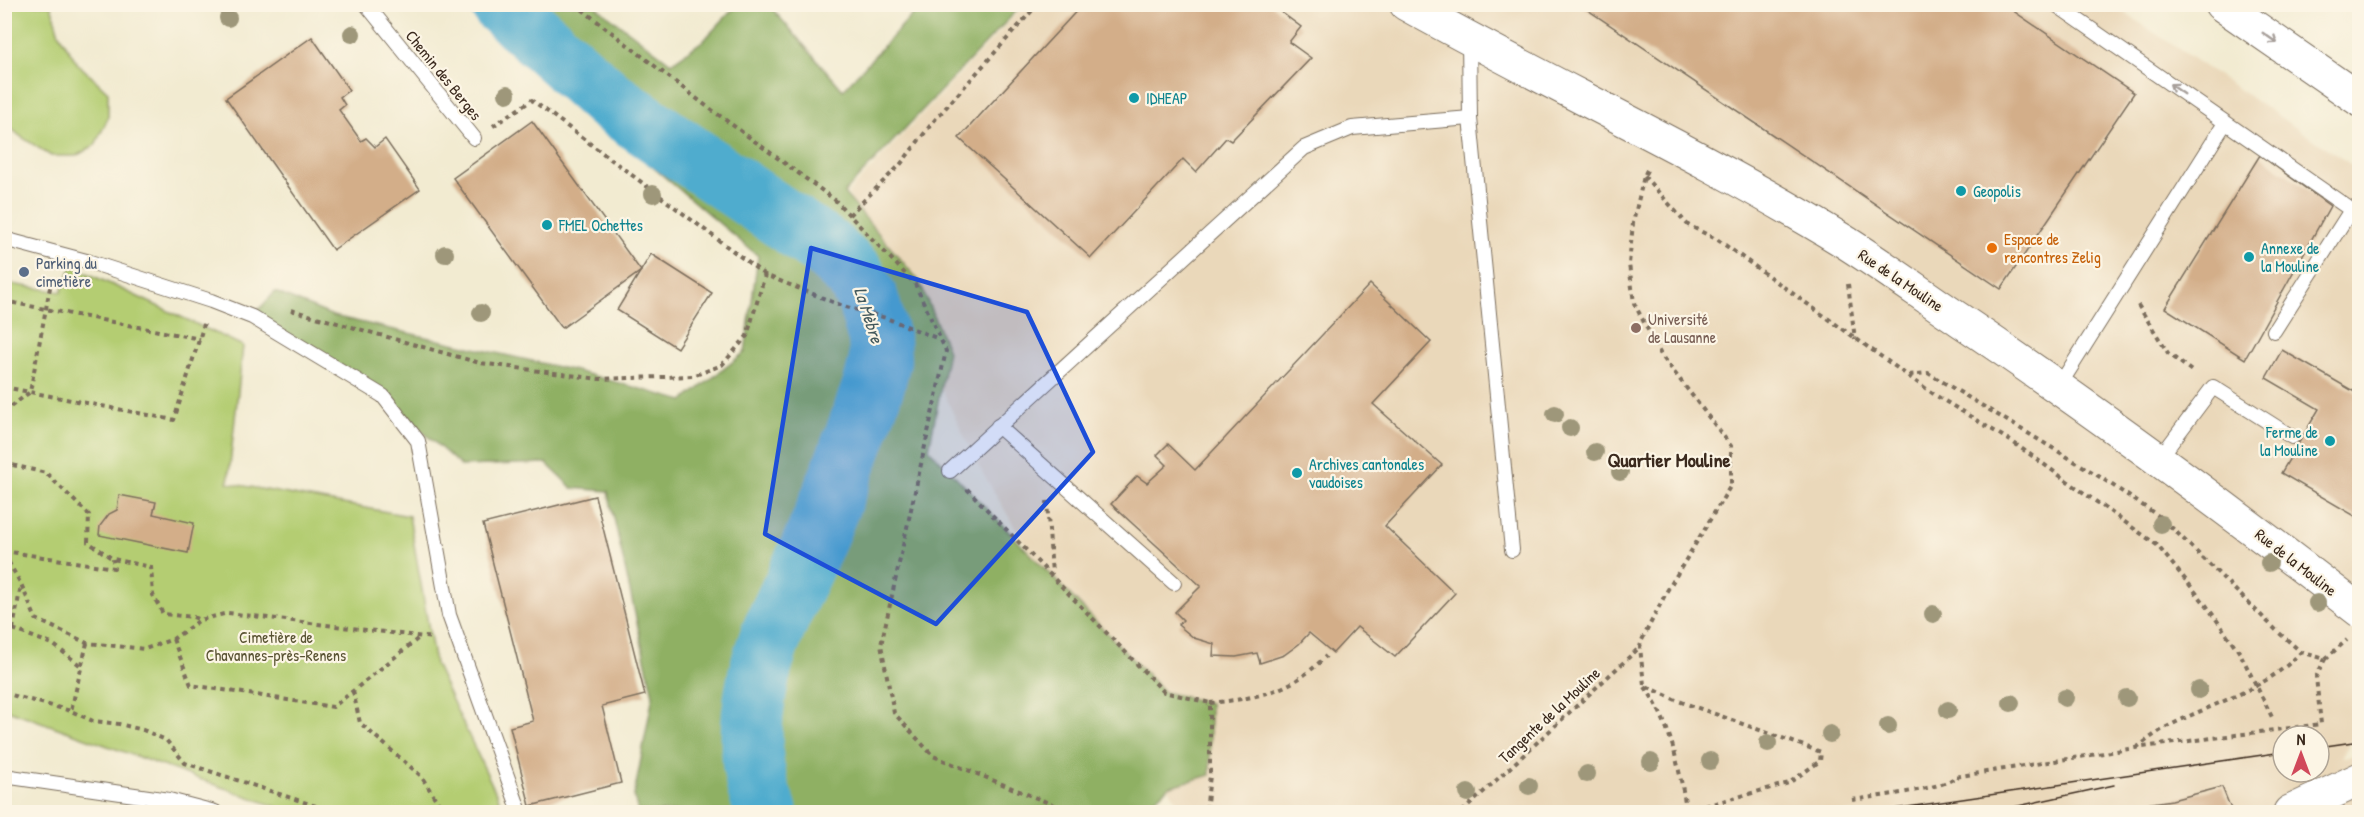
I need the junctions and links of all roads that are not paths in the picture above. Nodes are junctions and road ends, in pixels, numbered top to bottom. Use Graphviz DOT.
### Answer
graph roads {
  1 [pos="366,4"];
  2 [pos="1406,4"];
  3 [pos="2055,4"];
  4 [pos="2221,4"];
  5 [pos="1469,39"];
  6 [pos="2360,99"];
  7 [pos="1470,118"];
  8 [pos="2225,123"];
  9 [pos="474,138"];
  10 [pos="2355,213"];
  11 [pos="4,239"];
  12 [pos="2274,331"];
  13 [pos="2059,386"];
  14 [pos="999,426"];
  15 [pos="2292,437"];
  16 [pos="2159,459"];
  17 [pos="950,471"];
  18 [pos="1512,550"];
  19 [pos="1174,583"];
  20 [pos="2355,624"];
  21 [pos="4,776"];
  22 [pos="2360,779"];
  23 [pos="215,813"];
  24 [pos="520,813"];
  25 [pos="2290,813"];
  1 -- 9 [label="lane, Chemin des Berges"];
  2 -- 5 [label="main road, Rue de la Mouline"];
  8 -- 3 [label="lane, one-way"];
  4 -- 6 [label="main road, one-way"];
  5 -- 7 [label="lane"];
  5 -- 13 [label="main road, Rue de la Mouline"];
  7 -- 14 [label="lane"];
  7 -- 18 [label="lane"];
  8 -- 10 [label="lane"];
  8 -- 13 [label="lane"];
  10 -- 12 [label="lane"];
  11 -- 24 [label="lane"];
  13 -- 16 [label="main road, Rue de la Mouline"];
  14 -- 17 [label="lane"];
  14 -- 19 [label="lane"];
  15 -- 16 [label="lane"];
  16 -- 20 [label="main road, Rue de la Mouline"];
  21 -- 23 [label="lane"];
  22 -- 25 [label="main road"];
}
